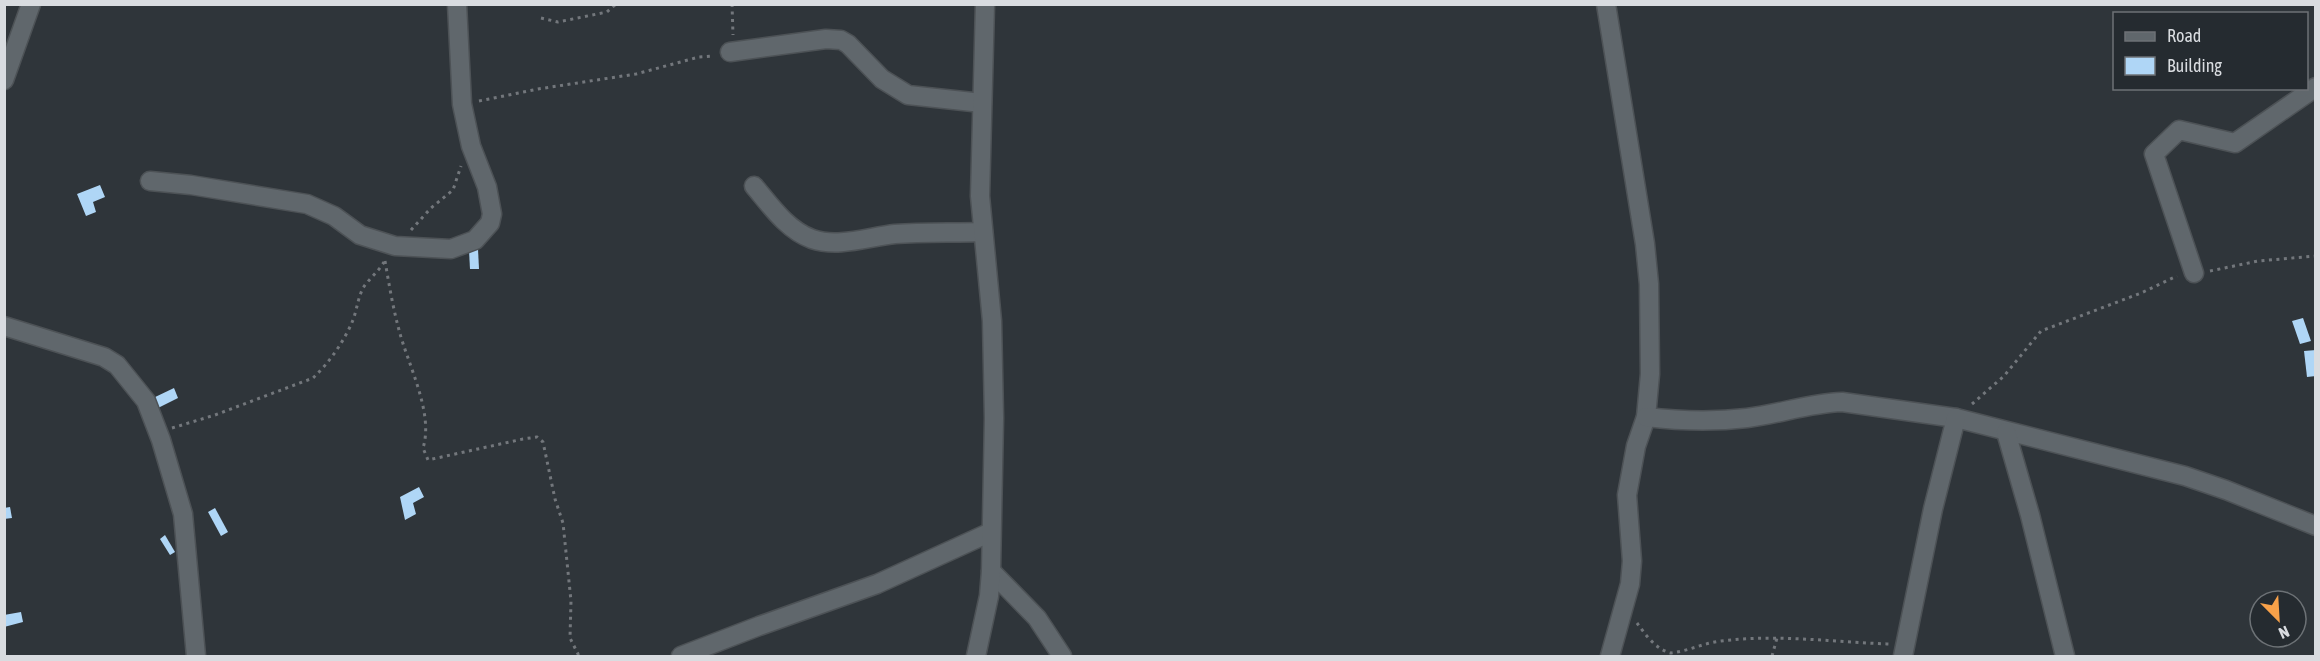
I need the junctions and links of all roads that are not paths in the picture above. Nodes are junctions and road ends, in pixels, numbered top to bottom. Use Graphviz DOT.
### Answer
graph roads {
  1 [pos="31,4"];
  2 [pos="457,4"];
  3 [pos="985,4"];
  4 [pos="1606,4"];
  5 [pos="730,52"];
  6 [pos="4,80"];
  7 [pos="2316,87"];
  8 [pos="982,103"];
  9 [pos="150,181"];
  10 [pos="754,186"];
  11 [pos="983,232"];
  12 [pos="2194,273"];
  13 [pos="4,326"];
  14 [pos="1646,417"];
  15 [pos="1956,418"];
  16 [pos="2006,432"];
  17 [pos="2316,526"];
  18 [pos="991,532"];
  19 [pos="991,572"];
  20 [pos="1904,651"];
  21 [pos="196,657"];
  22 [pos="681,657"];
  23 [pos="976,657"];
  24 [pos="1062,657"];
  25 [pos="1610,657"];
  26 [pos="2066,657"];
  1 -- 6 [label="street"];
  2 -- 9 [label="street"];
  3 -- 8 [label="street"];
  4 -- 14 [label="street"];
  5 -- 8 [label="street"];
  7 -- 12 [label="street"];
  8 -- 11 [label="street"];
  10 -- 11 [label="street"];
  11 -- 18 [label="street"];
  13 -- 21 [label="street"];
  14 -- 15 [label="street"];
  14 -- 25 [label="street"];
  15 -- 16 [label="street"];
  15 -- 20 [label="street"];
  16 -- 17 [label="street"];
  16 -- 26 [label="street"];
  18 -- 19 [label="street"];
  18 -- 22 [label="street"];
  19 -- 23 [label="street"];
  19 -- 24 [label="street"];
}
